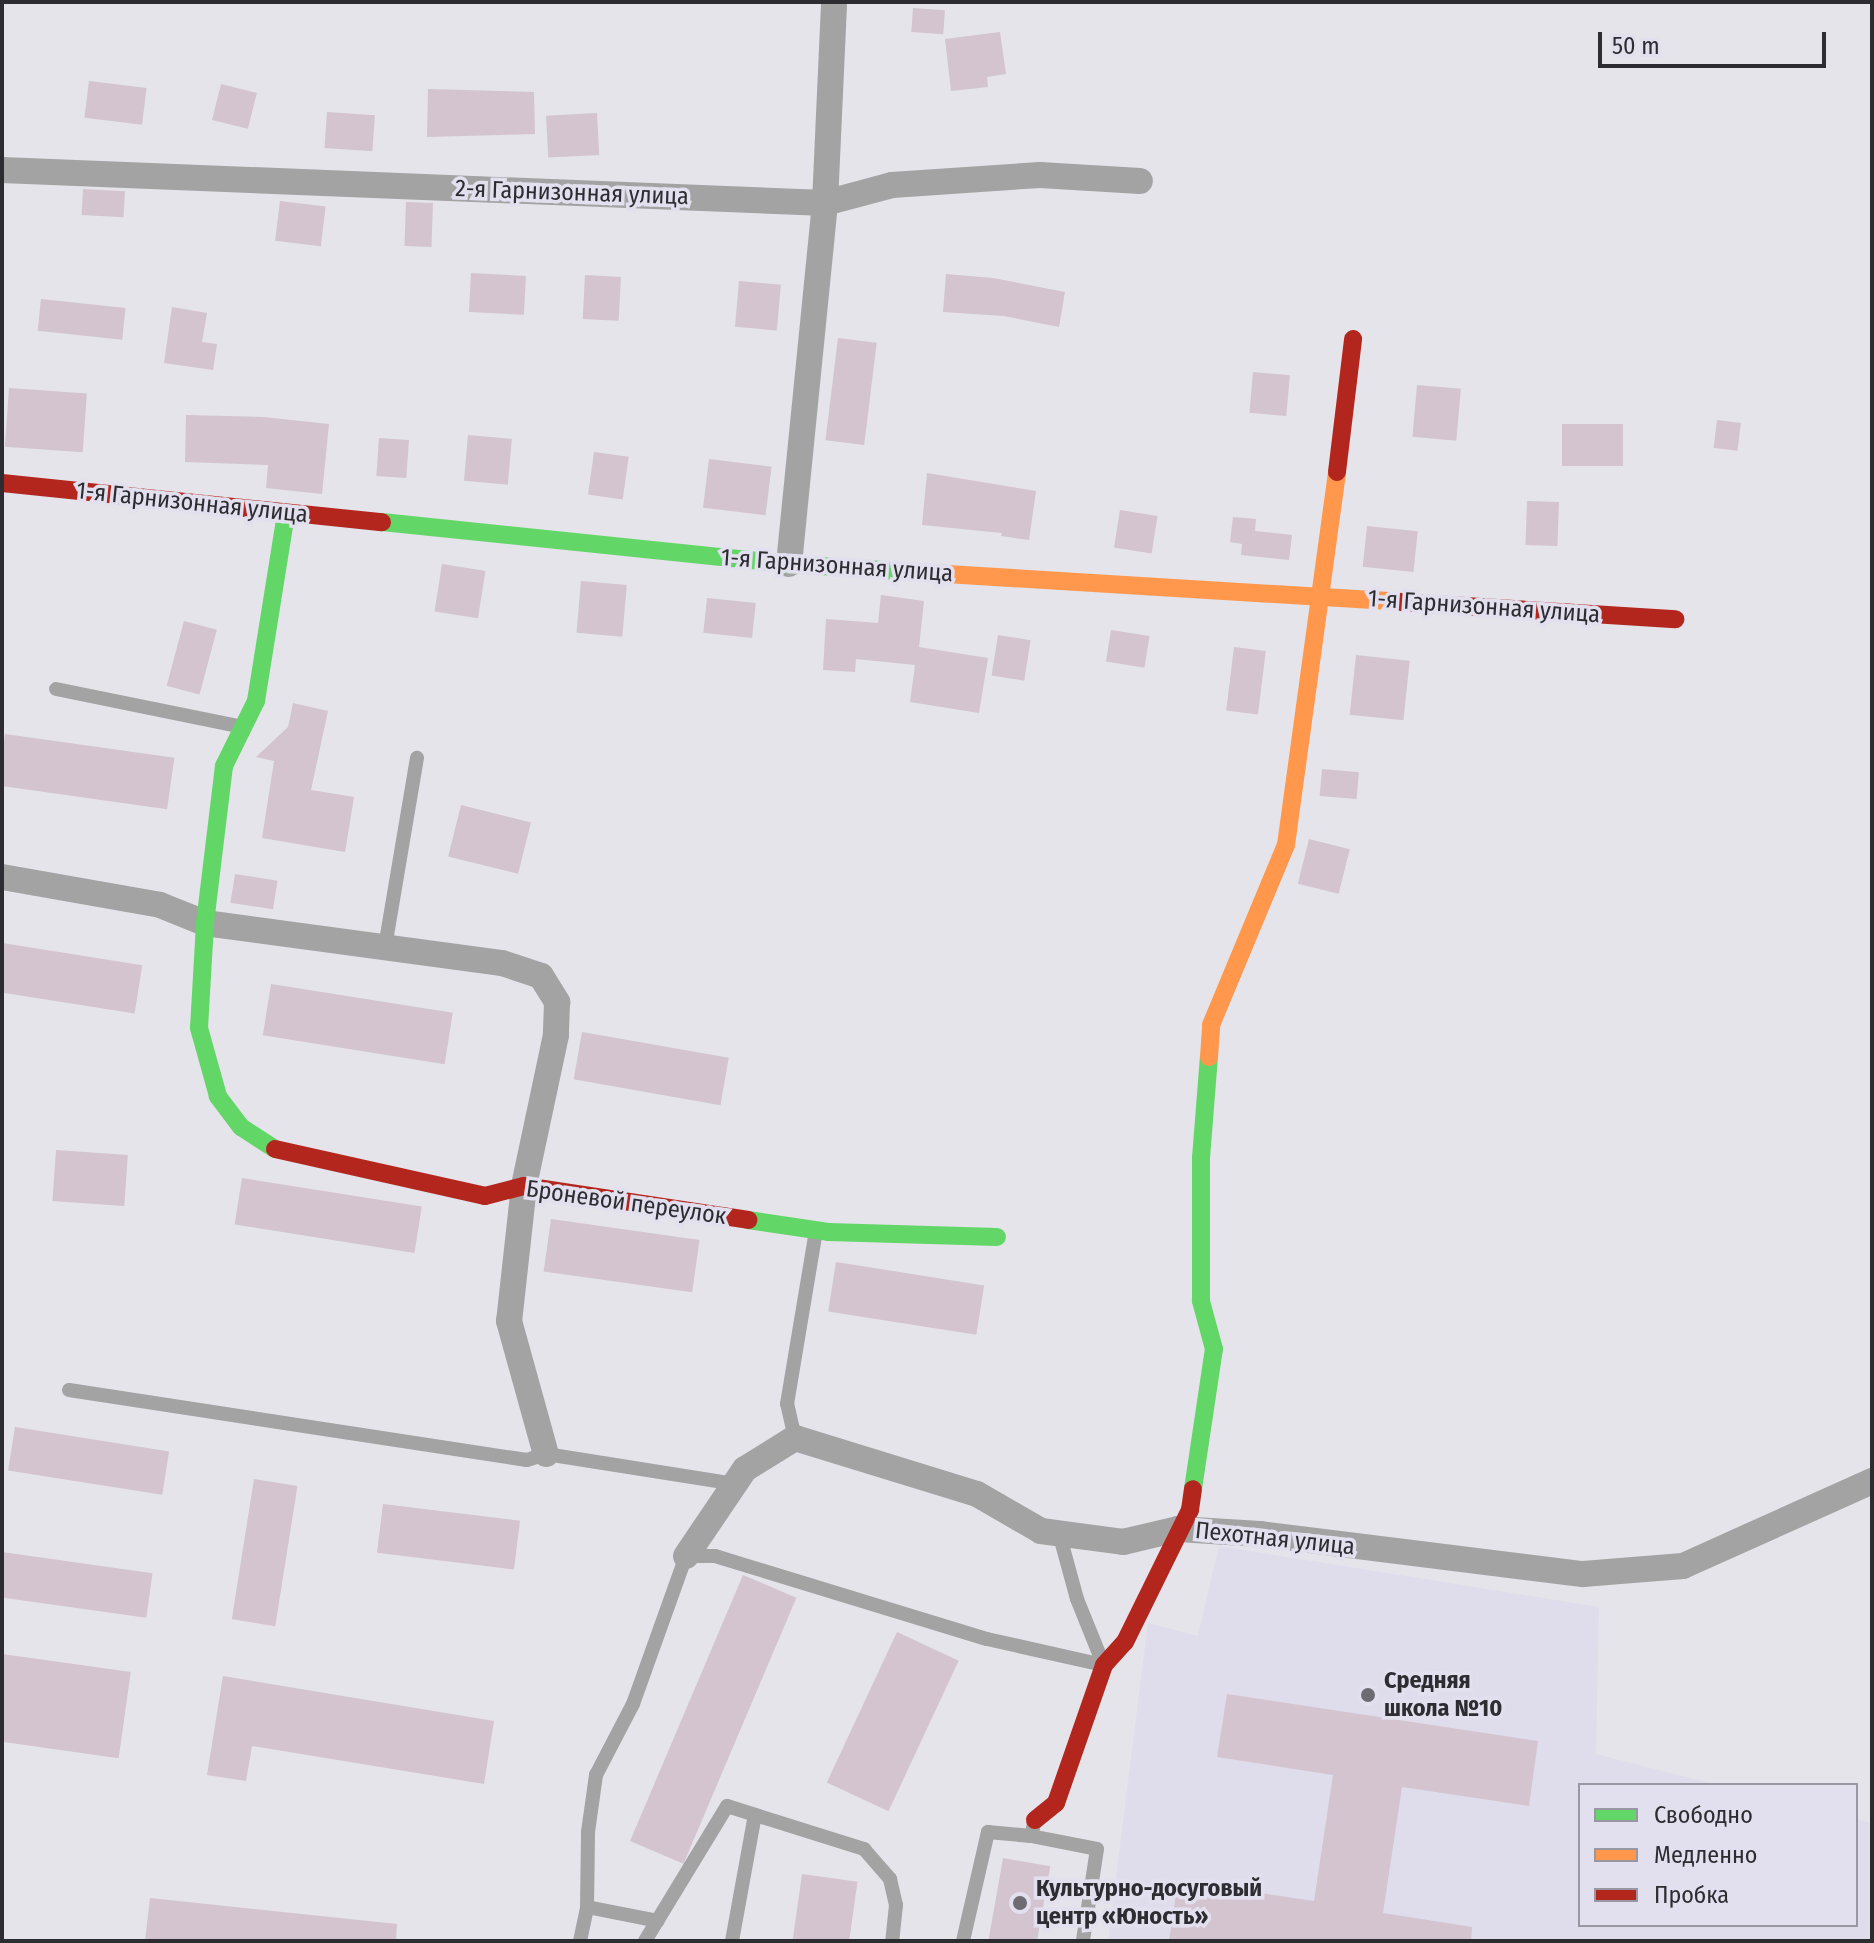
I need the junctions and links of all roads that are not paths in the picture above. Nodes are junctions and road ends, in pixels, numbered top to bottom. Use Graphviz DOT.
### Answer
graph roads {
  1 [pos="834,2"];
  2 [pos="2,170"];
  3 [pos="1140,181"];
  4 [pos="825,203"];
  5 [pos="1353,339"];
  6 [pos="2,483"];
  7 [pos="286,513"];
  8 [pos="789,564"];
  9 [pos="1322,597"];
  10 [pos="1675,619"];
  11 [pos="56,689"];
  12 [pos="243,728"];
  13 [pos="417,758"];
  14 [pos="2,877"];
  15 [pos="205,923"];
  16 [pos="385,947"];
  17 [pos="524,1186"];
  18 [pos="816,1230"];
  19 [pos="997,1237"];
  20 [pos="69,1390"];
  21 [pos="795,1438"];
  22 [pos="546,1454"];
  23 [pos="1872,1481"];
  24 [pos="735,1484"];
  25 [pos="1178,1529"];
  26 [pos="1059,1533"];
  27 [pos="686,1556"];
  28 [pos="1104,1665"];
  29 [pos="755,1815"];
  30 [pos="1033,1828"];
  31 [pos="587,1907"];
  32 [pos="658,1921"];
  33 [pos="580,1941"];
  34 [pos="645,1941"];
  35 [pos="732,1941"];
  36 [pos="892,1941"];
  37 [pos="963,1941"];
  38 [pos="1083,1941"];
  1 -- 4 [label="street"];
  2 -- 4 [label="street, 2-я Гарнизонная улица"];
  3 -- 4 [label="street, 2-я Гарнизонная улица"];
  4 -- 8 [label="street"];
  5 -- 9 [label="street"];
  6 -- 7 [label="street, 1-я Гарнизонная улица"];
  7 -- 8 [label="street, 1-я Гарнизонная улица"];
  7 -- 12 [label="street, Броневой переулок"];
  8 -- 9 [label="street, 1-я Гарнизонная улица"];
  9 -- 10 [label="street, 1-я Гарнизонная улица"];
  9 -- 25 [label="street"];
  11 -- 12 [label="lane"];
  12 -- 15 [label="street, Броневой переулок"];
  13 -- 16 [label="lane"];
  14 -- 15 [label="street"];
  15 -- 16 [label="street"];
  15 -- 17 [label="street, Броневой переулок"];
  16 -- 17 [label="street"];
  17 -- 18 [label="street, Броневой переулок"];
  17 -- 22 [label="street"];
  18 -- 19 [label="street, Броневой переулок"];
  18 -- 21 [label="lane"];
  20 -- 22 [label="lane"];
  21 -- 24 [label="street"];
  21 -- 26 [label="street, Пехотная улица"];
  22 -- 24 [label="lane"];
  23 -- 25 [label="street, Пехотная улица"];
  24 -- 27 [label="street"];
  25 -- 26 [label="street, Пехотная улица"];
  25 -- 28 [label="street"];
  26 -- 28 [label="lane"];
  27 -- 28 [label="lane"];
  27 -- 31 [label="lane"];
  28 -- 30 [label="street"];
  29 -- 32 [label="lane"];
  29 -- 35 [label="lane"];
  29 -- 36 [label="lane"];
  30 -- 37 [label="lane"];
  30 -- 38 [label="lane"];
  31 -- 32 [label="lane"];
  31 -- 33 [label="lane"];
  32 -- 34 [label="lane"];
}
